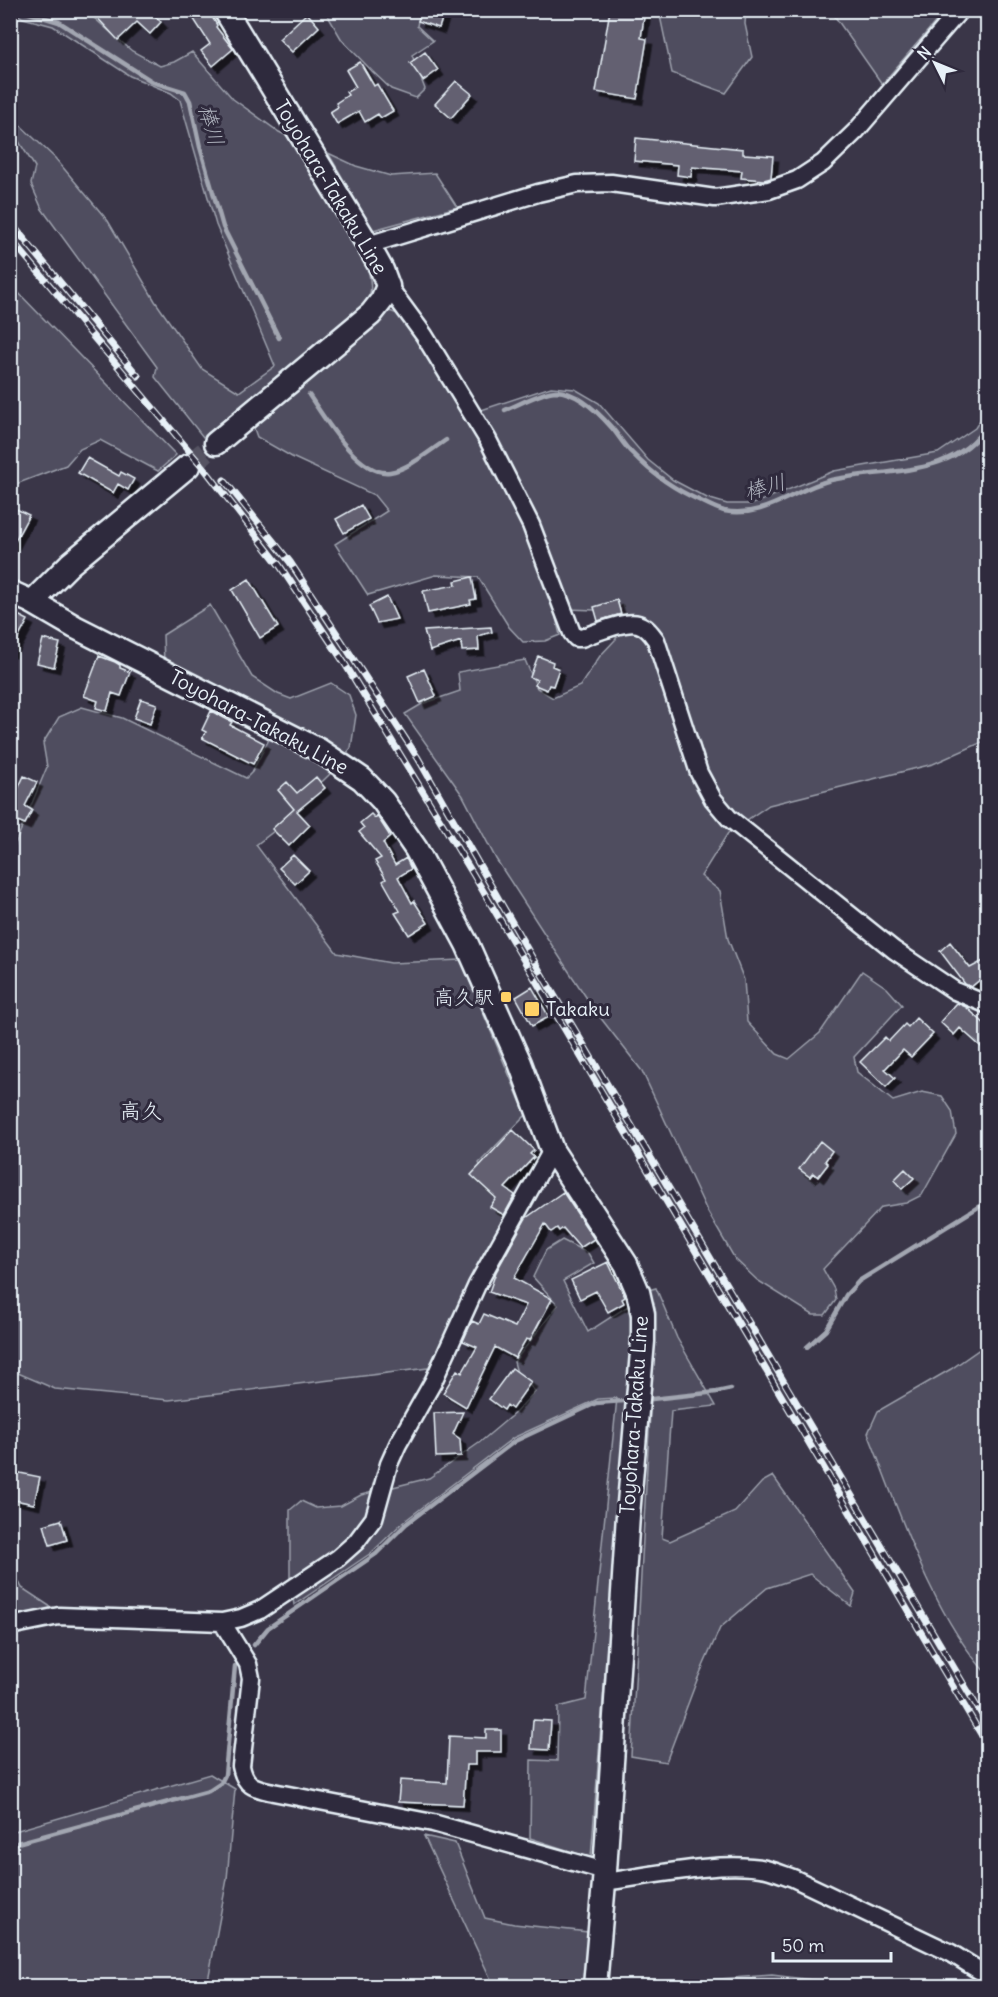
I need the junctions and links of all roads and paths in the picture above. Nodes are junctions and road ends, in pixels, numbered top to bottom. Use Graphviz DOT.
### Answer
graph roads {
  1 [pos="225,10"];
  2 [pos="960,10"];
  3 [pos="368,245"];
  4 [pos="388,286"];
  5 [pos="216,443"];
  6 [pos="188,466"];
  7 [pos="10,592"];
  8 [pos="32,602"];
  9 [pos="987,1005"];
  10 [pos="552,1150"];
  11 [pos="222,1622"];
  12 [pos="10,1626"];
  13 [pos="604,1877"];
  14 [pos="987,1976"];
  15 [pos="595,1986"];
  1 -- 3 [label="main road, Toyohara-Takaku Line"];
  2 -- 3 [label="street"];
  3 -- 4 [label="main road, Toyohara-Takaku Line"];
  4 -- 5 [label="main road, Toyohara-Takaku Line"];
  4 -- 9 [label="street"];
  6 -- 8 [label="main road"];
  7 -- 8 [label="main road, Toyohara-Takaku Line"];
  8 -- 10 [label="main road, Toyohara-Takaku Line"];
  10 -- 11 [label="street"];
  10 -- 13 [label="main road, Toyohara-Takaku Line"];
  11 -- 12 [label="street"];
  11 -- 13 [label="street"];
  13 -- 14 [label="street"];
  13 -- 15 [label="main road, Toyohara-Takaku Line"];
}
